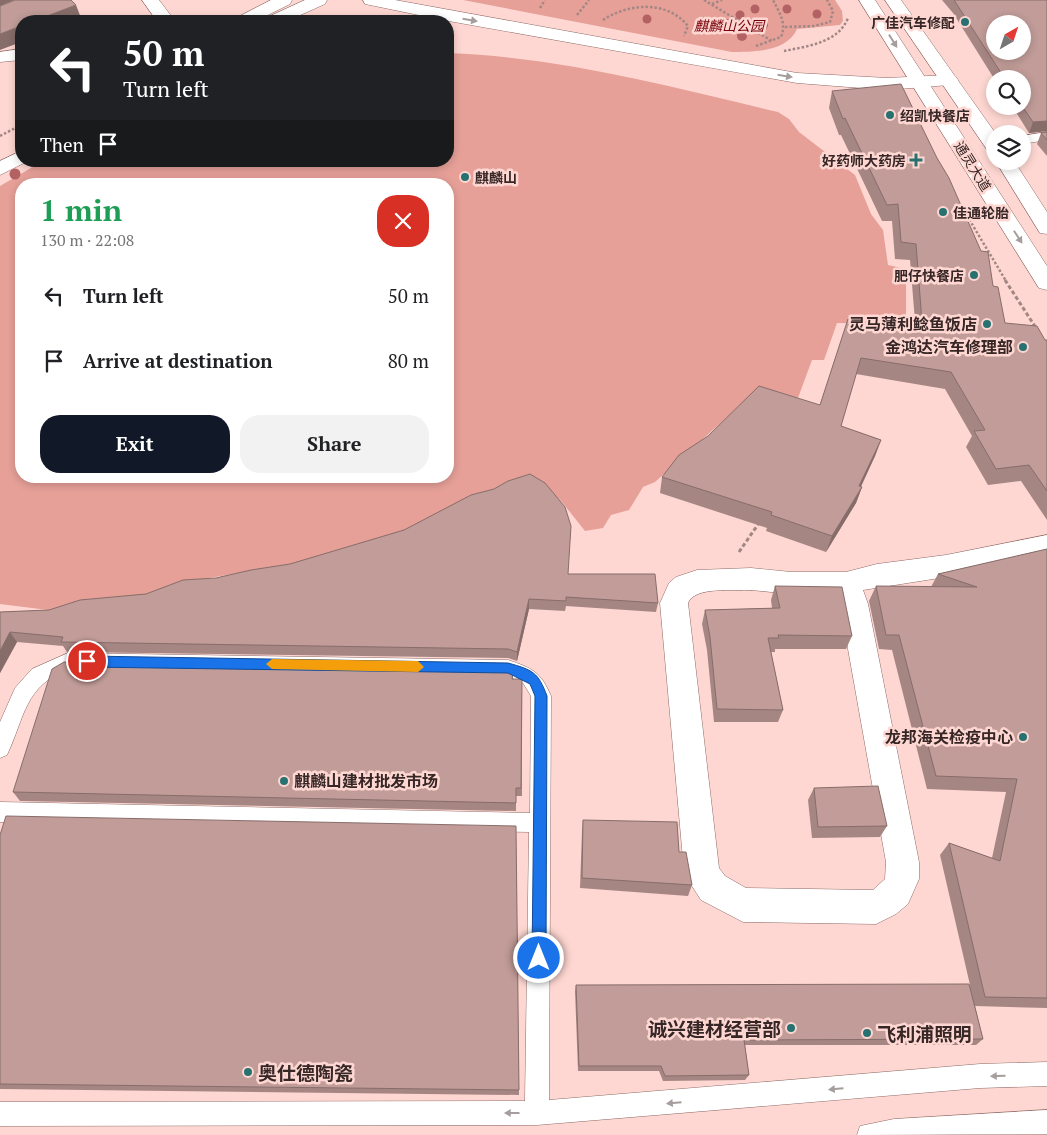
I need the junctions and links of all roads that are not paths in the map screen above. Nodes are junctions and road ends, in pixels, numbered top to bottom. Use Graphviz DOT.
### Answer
graph roads {
  1 [pos="150,0"];
  2 [pos="284,0"];
  3 [pos="319,0"];
  4 [pos="371,0"];
  5 [pos="436,0"];
  6 [pos="867,0"];
  7 [pos="893,0"];
  8 [pos="161,15"];
  9 [pos="255,15"];
  10 [pos="287,15"];
  11 [pos="443,15"];
  12 [pos="454,17"];
  13 [pos="0,56"];
  14 [pos="15,56"];
  15 [pos="939,65"];
  16 [pos="901,70"];
  17 [pos="949,80"];
  18 [pos="986,133"];
  19 [pos="1047,136"];
  20 [pos="1031,139"];
  21 [pos="15,143"];
  22 [pos="0,152"];
  23 [pos="15,160"];
  24 [pos="0,169"];
  25 [pos="1010,170"];
  26 [pos="1047,228"];
  27 [pos="1047,283"];
  28 [pos="1047,546"];
  29 [pos="846,582"];
  30 [pos="0,749"];
  31 [pos="0,812"];
  32 [pos="540,823"];
  33 [pos="1047,1074"];
  34 [pos="537,1113"];
  35 [pos="0,1114"];
  36 [pos="1047,1122"];
  37 [pos="869,1135"];
  1 -- 8 [label="street"];
  2 -- 9 [label="street"];
  3 -- 10 [label="street"];
  4 -- 11 [label="street, one-way"];
  5 -- 16 [label="street"];
  6 -- 16 [label="street, 通灵大道, one-way"];
  7 -- 15 [label="street, 通灵大道"];
  12 -- 16 [label="street, one-way"];
  13 -- 14 [label="street"];
  15 -- 16 [label="street"];
  15 -- 17 [label="street, 通灵大道"];
  16 -- 17 [label="street"];
  16 -- 27 [label="street, 通灵大道, one-way"];
  17 -- 18 [label="street, 通灵大道"];
  19 -- 20 [label="lane"];
  21 -- 22 [label="street"];
  23 -- 24 [label="street"];
  25 -- 26 [label="street, 通灵大道"];
  28 -- 29 [label="street"];
  29 -- 29 [label="street"];
  30 -- 32 [label="lane"];
  31 -- 32 [label="lane"];
  32 -- 34 [label="lane"];
  33 -- 34 [label="lane, one-way"];
  34 -- 35 [label="lane, one-way"];
  36 -- 37 [label="lane"];
}
